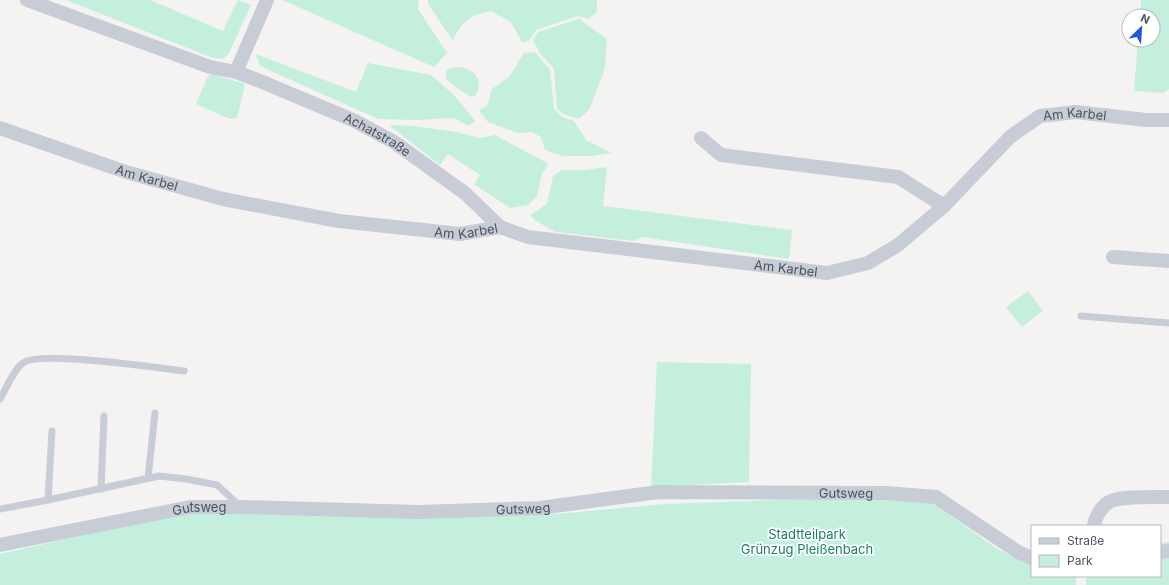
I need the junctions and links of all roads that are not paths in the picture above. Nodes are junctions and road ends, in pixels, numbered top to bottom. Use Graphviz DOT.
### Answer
graph roads {
  1 [pos="27,0"];
  2 [pos="267,0"];
  3 [pos="236,72"];
  4 [pos="1169,120"];
  5 [pos="0,128"];
  6 [pos="701,138"];
  7 [pos="944,206"];
  8 [pos="500,227"];
  9 [pos="1113,257"];
  10 [pos="1169,261"];
  11 [pos="1081,316"];
  12 [pos="1169,323"];
  13 [pos="184,371"];
  14 [pos="0,399"];
  15 [pos="155,413"];
  16 [pos="104,416"];
  17 [pos="52,431"];
  18 [pos="148,478"];
  19 [pos="101,489"];
  20 [pos="1169,497"];
  21 [pos="48,500"];
  22 [pos="242,507"];
  23 [pos="0,508"];
  24 [pos="1094,525"];
  25 [pos="0,545"];
  26 [pos="1031,558"];
  1 -- 3 [label="street, Achatstraße"];
  2 -- 3 [label="street"];
  3 -- 8 [label="street, Achatstraße"];
  4 -- 7 [label="street, Am Karbel"];
  5 -- 8 [label="street, Am Karbel"];
  6 -- 7 [label="street"];
  7 -- 8 [label="street, Am Karbel"];
  9 -- 10 [label="street"];
  11 -- 12 [label="lane"];
  13 -- 14 [label="lane"];
  15 -- 18 [label="lane"];
  16 -- 19 [label="lane"];
  17 -- 21 [label="lane"];
  18 -- 19 [label="lane"];
  18 -- 22 [label="lane"];
  19 -- 21 [label="lane"];
  20 -- 24 [label="street"];
  21 -- 23 [label="lane"];
  22 -- 25 [label="street, Gutsweg"];
  22 -- 26 [label="street, Gutsweg"];
}
